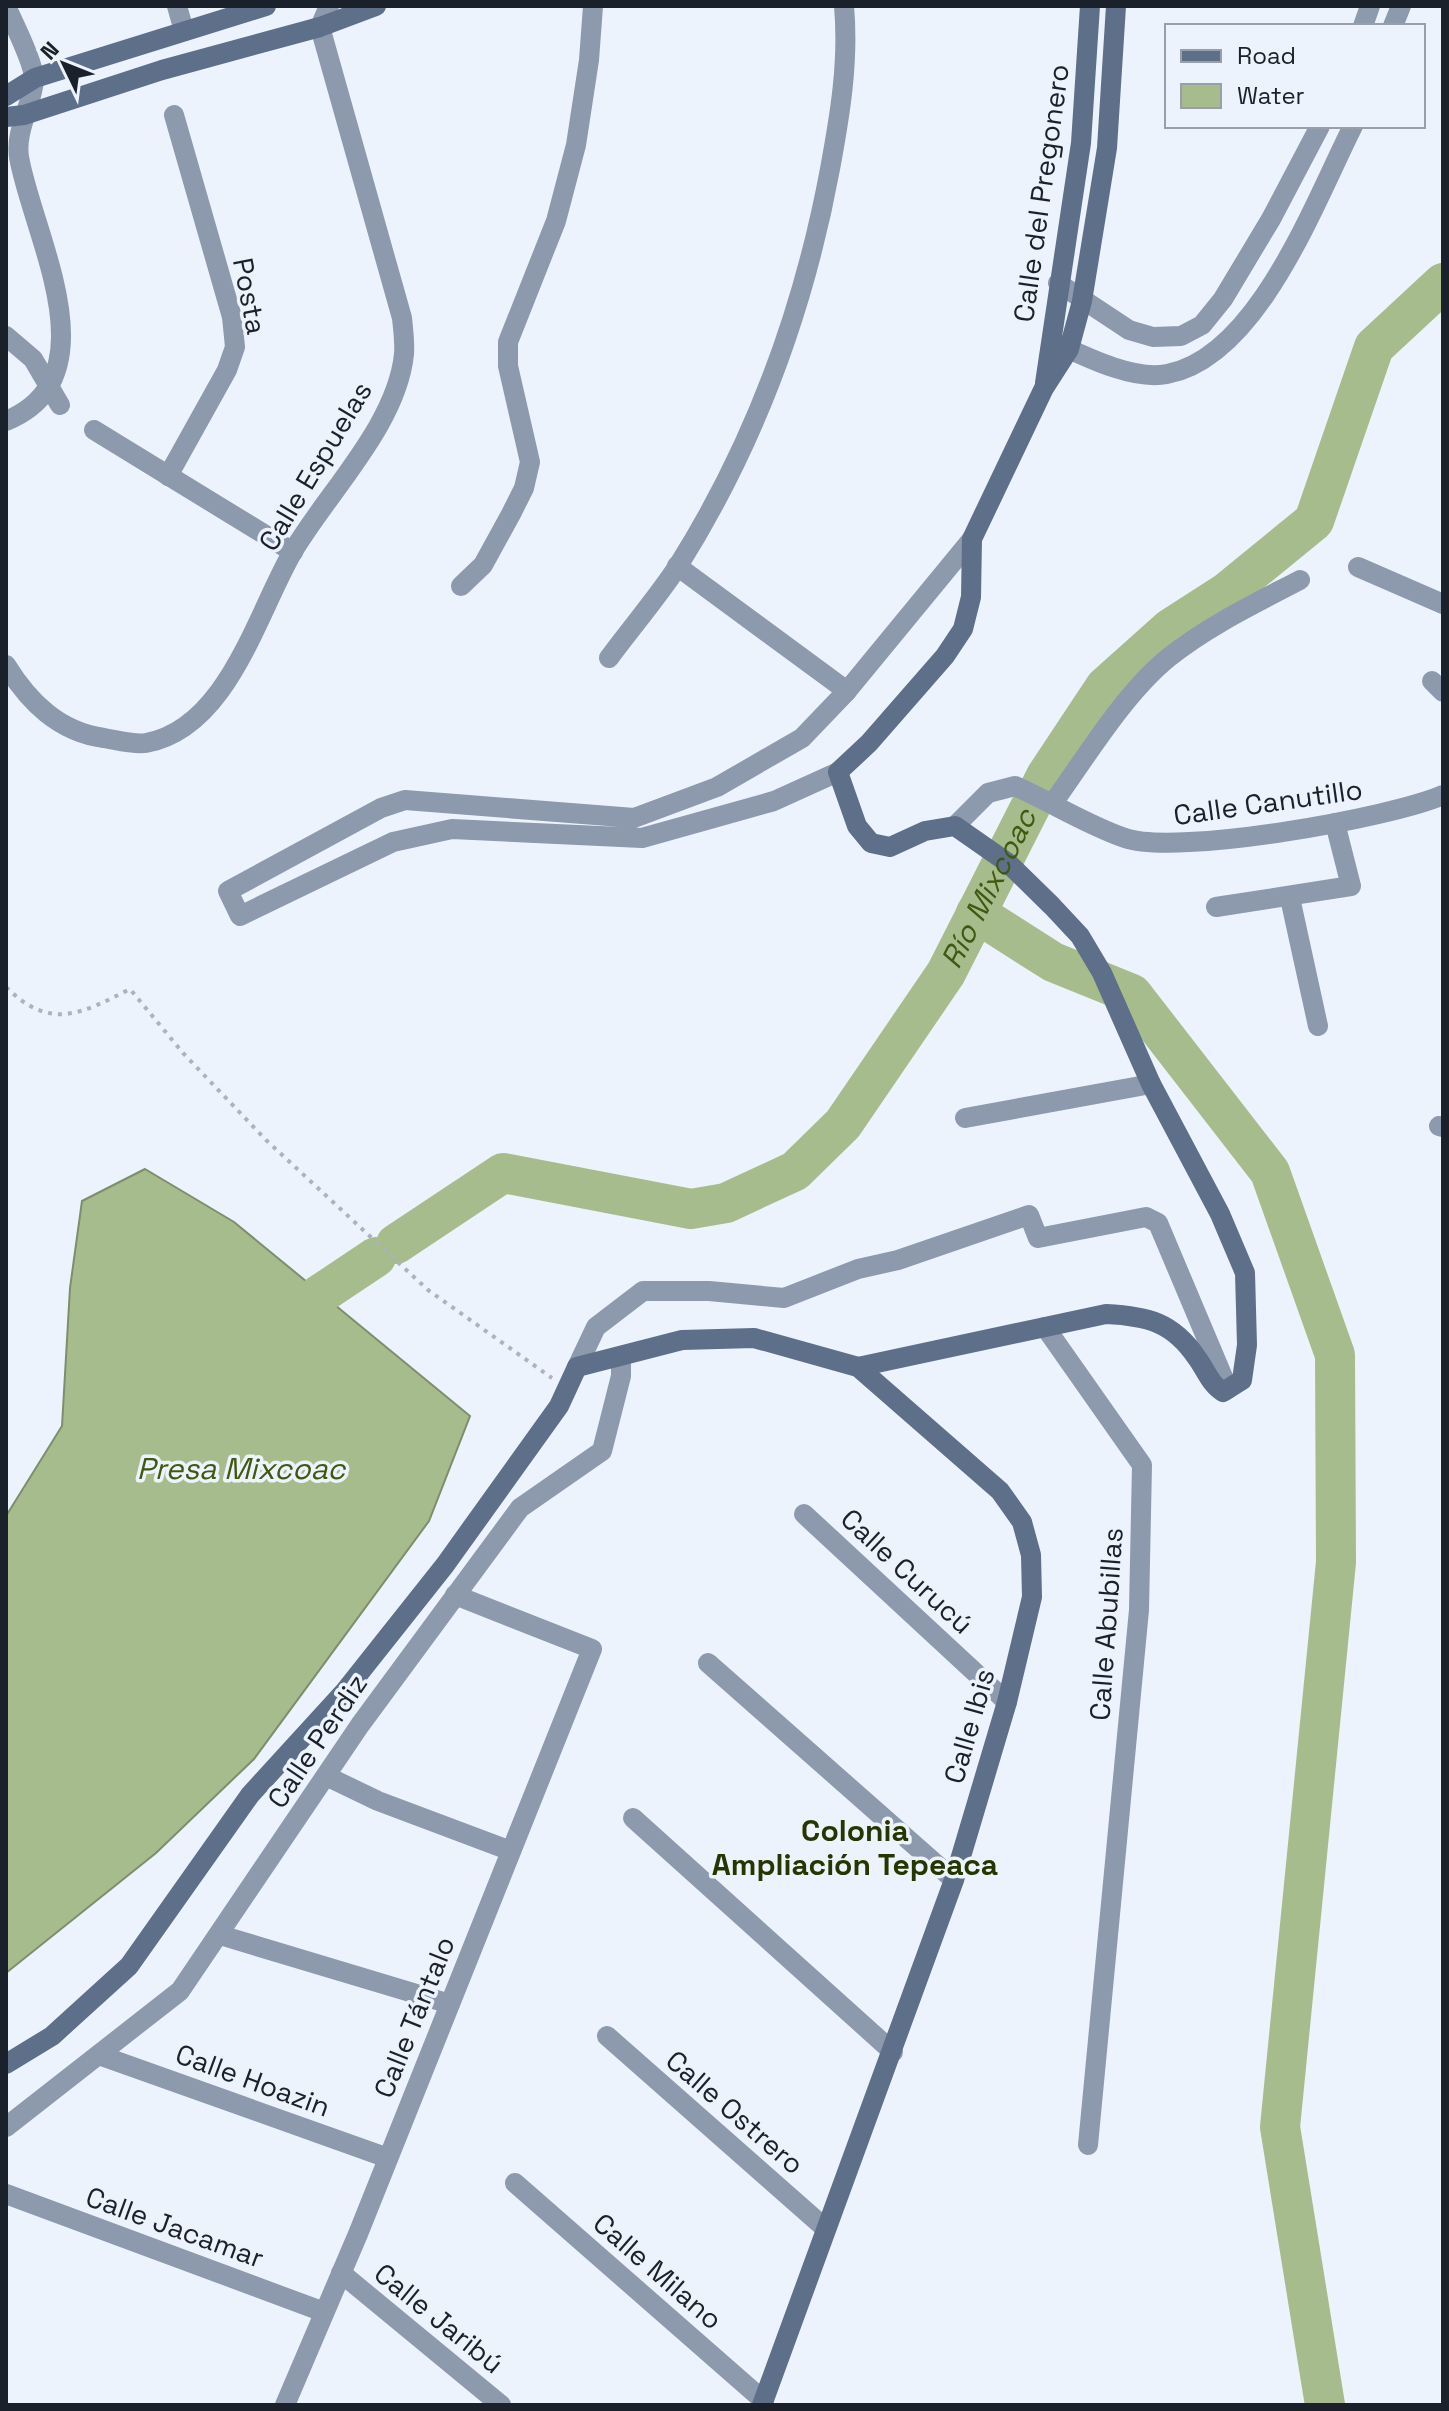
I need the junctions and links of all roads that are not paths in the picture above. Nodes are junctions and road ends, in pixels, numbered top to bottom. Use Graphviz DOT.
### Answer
graph roads {
  1 [pos="6,6"];
  2 [pos="177,6"];
  3 [pos="266,6"];
  4 [pos="329,6"];
  5 [pos="376,6"];
  6 [pos="593,6"];
  7 [pos="844,6"];
  8 [pos="1090,6"];
  9 [pos="1116,6"];
  10 [pos="320,27"];
  11 [pos="184,31"];
  12 [pos="35,78"];
  13 [pos="6,96"];
  14 [pos="174,115"];
  15 [pos="15,116"];
  16 [pos="1319,128"];
  17 [pos="1352,128"];
  18 [pos="1058,283"];
  19 [pos="1082,301"];
  20 [pos="6,336"];
  21 [pos="1049,339"];
  22 [pos="1069,349"];
  23 [pos="49,383"];
  24 [pos="1044,388"];
  25 [pos="60,405"];
  26 [pos="6,421"];
  27 [pos="94,430"];
  28 [pos="168,476"];
  29 [pos="972,539"];
  30 [pos="293,552"];
  31 [pos="677,566"];
  32 [pos="1358,567"];
  33 [pos="1300,580"];
  34 [pos="461,586"];
  35 [pos="1443,604"];
  36 [pos="609,658"];
  37 [pos="6,665"];
  38 [pos="847,691"];
  39 [pos="838,772"];
  40 [pos="1443,795"];
  41 [pos="1052,802"];
  42 [pos="1335,823"];
  43 [pos="956,827"];
  44 [pos="1290,898"];
  45 [pos="1216,907"];
  46 [pos="1318,1026"];
  47 [pos="1151,1084"];
  48 [pos="965,1118"];
  49 [pos="1045,1327"];
  50 [pos="621,1357"];
  51 [pos="577,1367"];
  52 [pos="858,1367"];
  53 [pos="1228,1389"];
  54 [pos="804,1514"];
  55 [pos="455,1595"];
  56 [pos="708,1663"];
  57 [pos="1007,1702"];
  58 [pos="326,1776"];
  59 [pos="633,1818"];
  60 [pos="511,1851"];
  61 [pos="954,1880"];
  62 [pos="220,1935"];
  63 [pos="450,2004"];
  64 [pos="607,2036"];
  65 [pos="893,2052"];
  66 [pos="99,2055"];
  67 [pos="6,2064"];
  68 [pos="6,2127"];
  69 [pos="1088,2145"];
  70 [pos="388,2158"];
  71 [pos="515,2183"];
  72 [pos="6,2194"];
  73 [pos="826,2229"];
  74 [pos="341,2273"];
  75 [pos="324,2312"];
  76 [pos="763,2403"];
  77 [pos="285,2405"];
  78 [pos="501,2405"];
  1 -- 12 [label="street"];
  2 -- 11 [label="street"];
  3 -- 11 [label="street"];
  4 -- 10 [label="street"];
  5 -- 10 [label="street"];
  6 -- 34 [label="street"];
  7 -- 31 [label="street"];
  8 -- 18 [label="street, Calle del Pregonero"];
  9 -- 19 [label="street, Calle del Pregonero"];
  10 -- 15 [label="street"];
  10 -- 30 [label="street, Calle Espuelas"];
  11 -- 12 [label="street"];
  12 -- 13 [label="street"];
  12 -- 15 [label="street"];
  14 -- 28 [label="street, Posta"];
  15 -- 23 [label="street"];
  16 -- 19 [label="street"];
  17 -- 22 [label="street"];
  18 -- 19 [label="street"];
  18 -- 21 [label="street, Calle del Pregonero"];
  19 -- 22 [label="street, Calle del Pregonero"];
  20 -- 23 [label="street"];
  21 -- 22 [label="street"];
  21 -- 24 [label="street, Calle del Pregonero"];
  22 -- 24 [label="street, Calle del Pregonero"];
  23 -- 25 [label="street"];
  23 -- 26 [label="street"];
  24 -- 29 [label="street, Calle del Pregonero"];
  27 -- 28 [label="street"];
  28 -- 30 [label="street"];
  29 -- 38 [label="street, Calle del Pregonero"];
  29 -- 39 [label="street, Calle del Pregonero"];
  30 -- 37 [label="street, Calle Espuelas"];
  31 -- 36 [label="street"];
  31 -- 38 [label="street"];
  32 -- 35 [label="street"];
  33 -- 41 [label="street"];
  38 -- 39 [label="street, Calle del Pregonero"];
  39 -- 43 [label="street"];
  40 -- 42 [label="street, Calle Canutillo"];
  41 -- 42 [label="street, Calle Canutillo"];
  41 -- 43 [label="street, Calle Canutillo"];
  42 -- 44 [label="street"];
  43 -- 47 [label="street"];
  44 -- 45 [label="street"];
  44 -- 46 [label="street"];
  47 -- 48 [label="street"];
  47 -- 53 [label="street"];
  49 -- 52 [label="street"];
  49 -- 53 [label="street"];
  49 -- 69 [label="street, Calle Abubillas"];
  50 -- 51 [label="street, Calle Ibis"];
  50 -- 52 [label="street, Calle Ibis"];
  50 -- 55 [label="street, Calle Perdiz"];
  51 -- 53 [label="street"];
  51 -- 67 [label="street, Calle Perdiz"];
  52 -- 57 [label="street, Calle Ibis"];
  54 -- 57 [label="street, Calle Curucú"];
  55 -- 58 [label="street, Calle Perdiz"];
  55 -- 60 [label="street, Calle Tántalo"];
  56 -- 61 [label="street"];
  57 -- 61 [label="street, Calle Ibis"];
  58 -- 60 [label="street"];
  58 -- 62 [label="street, Calle Perdiz"];
  59 -- 65 [label="street"];
  60 -- 63 [label="street, Calle Tántalo"];
  61 -- 65 [label="street, Calle Ibis"];
  62 -- 63 [label="street"];
  62 -- 66 [label="street, Calle Perdiz"];
  63 -- 70 [label="street, Calle Tántalo"];
  64 -- 73 [label="street, Calle Ostrero"];
  65 -- 73 [label="street, Calle Ibis"];
  66 -- 68 [label="street, Calle Perdiz"];
  66 -- 70 [label="street, Calle Hoazin"];
  70 -- 74 [label="street, Calle Tántalo"];
  71 -- 76 [label="street, Calle Milano"];
  72 -- 75 [label="street, Calle Jacamar"];
  73 -- 76 [label="street, Calle Ibis"];
  74 -- 75 [label="street, Calle Tántalo"];
  74 -- 78 [label="street, Calle Jaribú"];
  75 -- 77 [label="street, Calle Tántalo"];
}
